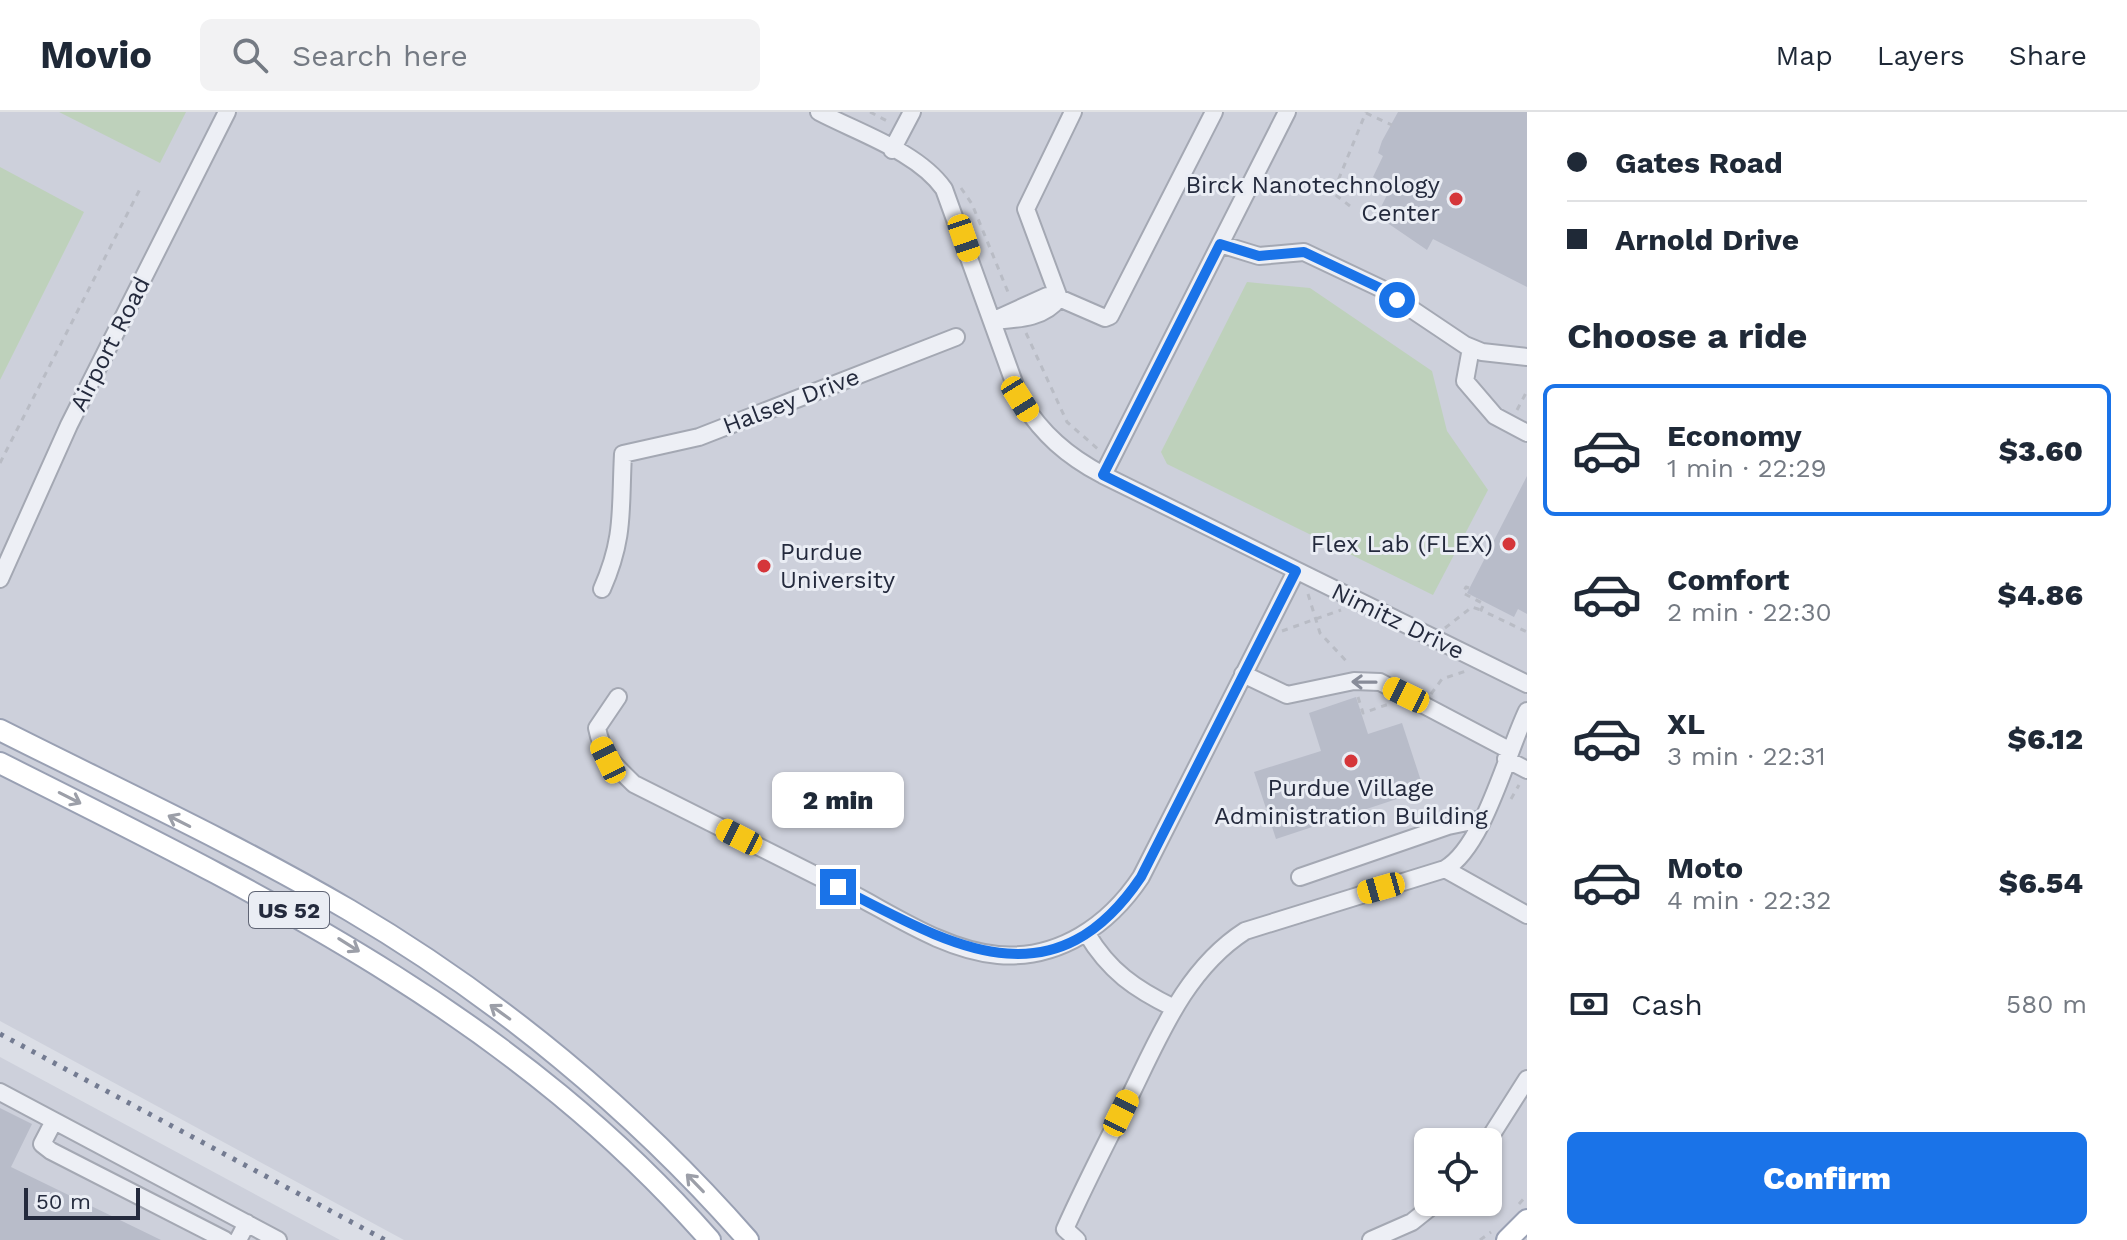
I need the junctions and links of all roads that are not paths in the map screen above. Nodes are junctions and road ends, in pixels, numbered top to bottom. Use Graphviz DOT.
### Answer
graph roads {
  1 [pos="227,112"];
  2 [pos="819,112"];
  3 [pos="912,112"];
  4 [pos="1073,112"];
  5 [pos="1214,112"];
  6 [pos="1287,112"];
  7 [pos="892,150"];
  8 [pos="1220,244"];
  9 [pos="1059,298"];
  10 [pos="992,321"];
  11 [pos="956,337"];
  12 [pos="1471,348"];
  13 [pos="1527,357"];
  14 [pos="1527,433"];
  15 [pos="1103,475"];
  16 [pos="1296,571"];
  17 [pos="0,579"];
  18 [pos="602,589"];
  19 [pos="1243,674"];
  20 [pos="1527,684"];
  21 [pos="618,697"];
  22 [pos="1527,711"];
  23 [pos="0,730"];
  24 [pos="1507,754"];
  25 [pos="0,763"];
  26 [pos="1524,776"];
  27 [pos="1482,819"];
  28 [pos="1445,869"];
  29 [pos="1300,877"];
  30 [pos="1527,915"];
  31 [pos="1087,934"];
  32 [pos="1174,1008"];
  33 [pos="1527,1079"];
  34 [pos="0,1092"];
  35 [pos="54,1121"];
  36 [pos="1496,1128"];
  37 [pos="1420,1216"];
  38 [pos="1527,1220"];
  39 [pos="247,1223"];
  40 [pos="225,1240"];
  41 [pos="238,1240"];
  42 [pos="278,1240"];
  43 [pos="710,1240"];
  44 [pos="748,1240"];
  45 [pos="1077,1240"];
  46 [pos="1371,1240"];
  47 [pos="1507,1240"];
  1 -- 17 [label="street, Airport Road"];
  2 -- 7 [label="street, Nimitz Drive"];
  3 -- 7 [label="street"];
  4 -- 9 [label="street"];
  5 -- 9 [label="street"];
  6 -- 8 [label="street"];
  7 -- 10 [label="street, Nimitz Drive"];
  8 -- 12 [label="street"];
  8 -- 15 [label="street"];
  9 -- 10 [label="street"];
  10 -- 15 [label="street, Nimitz Drive"];
  11 -- 18 [label="street, Halsey Drive"];
  12 -- 13 [label="street"];
  12 -- 14 [label="street"];
  15 -- 16 [label="street, Nimitz Drive"];
  16 -- 19 [label="street"];
  16 -- 20 [label="street, Nimitz Drive"];
  24 -- 19 [label="street, one-way"];
  19 -- 31 [label="street"];
  21 -- 31 [label="street"];
  22 -- 24 [label="street"];
  44 -- 23 [label="main road, US 52, one-way"];
  24 -- 26 [label="street"];
  24 -- 27 [label="street"];
  25 -- 43 [label="main road, US 52, one-way"];
  27 -- 28 [label="street"];
  27 -- 29 [label="street"];
  28 -- 30 [label="street"];
  28 -- 32 [label="street"];
  31 -- 32 [label="street"];
  32 -- 45 [label="street"];
  33 -- 36 [label="street"];
  34 -- 35 [label="street"];
  35 -- 39 [label="street"];
  35 -- 40 [label="street"];
  37 -- 46 [label="street"];
  38 -- 47 [label="main road"];
  39 -- 41 [label="street"];
  39 -- 42 [label="street"];
}
